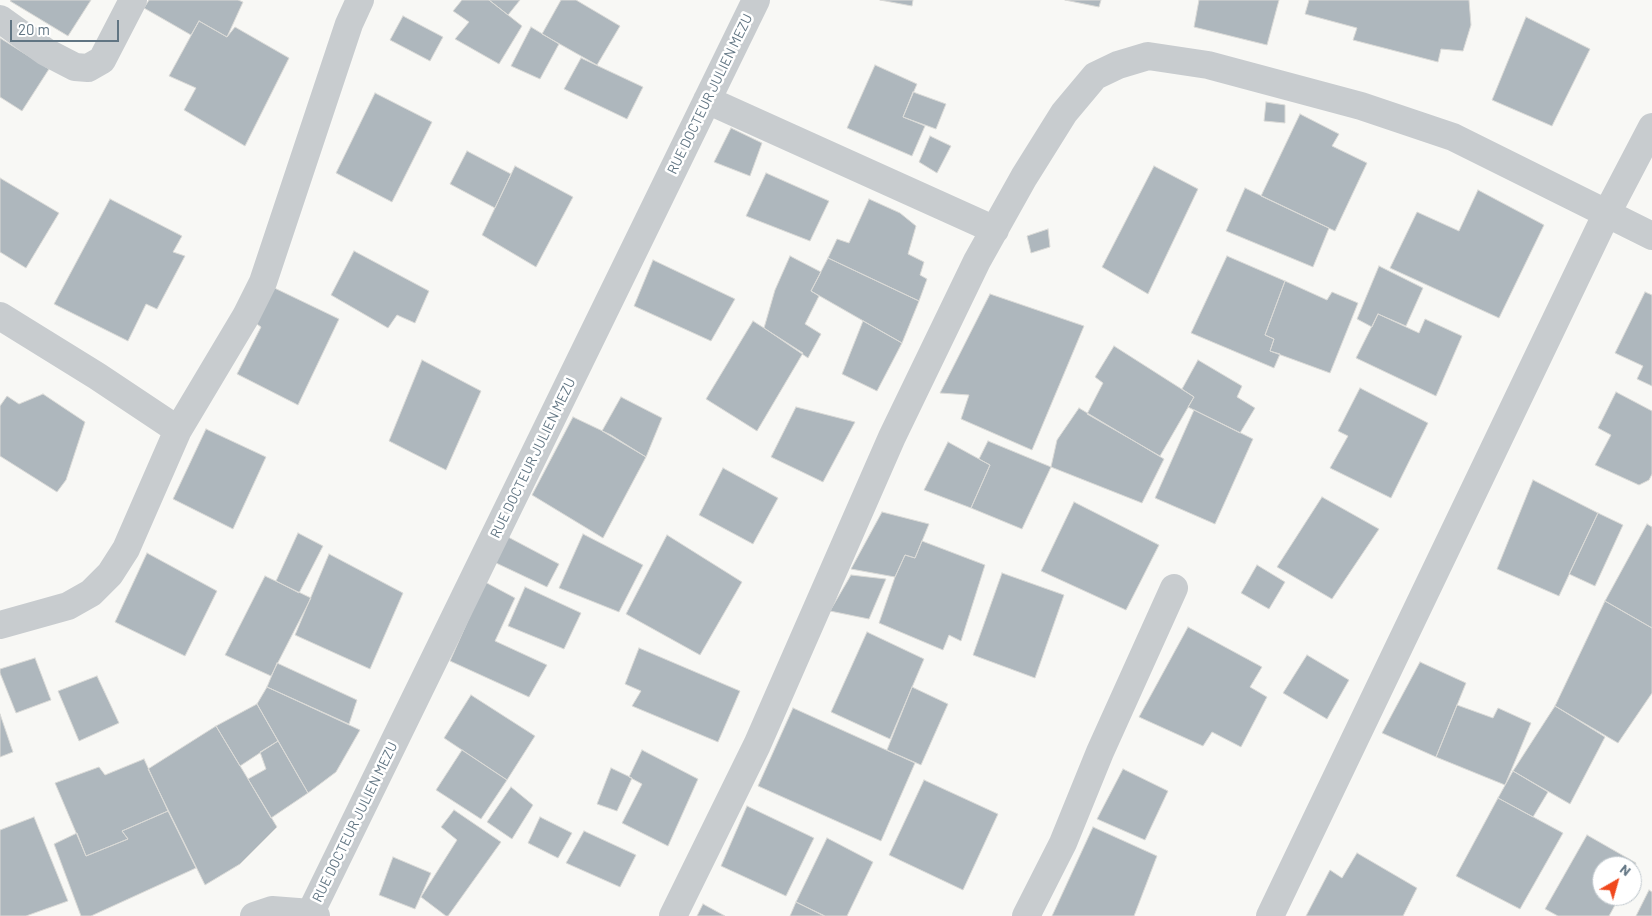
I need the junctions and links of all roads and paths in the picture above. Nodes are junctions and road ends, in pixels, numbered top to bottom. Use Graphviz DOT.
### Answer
graph roads {
  1 [pos="133,0"];
  2 [pos="360,0"];
  3 [pos="756,0"];
  4 [pos="0,19"];
  5 [pos="707,100"];
  6 [pos="1652,127"];
  7 [pos="1606,215"];
  8 [pos="995,230"];
  9 [pos="1652,236"];
  10 [pos="0,316"];
  11 [pos="178,430"];
  12 [pos="1174,588"];
  13 [pos="0,625"];
  14 [pos="312,915"];
  15 [pos="254,916"];
  16 [pos="673,916"];
  17 [pos="1026,916"];
  18 [pos="1270,916"];
  1 -- 4 [label="street"];
  2 -- 11 [label="street"];
  3 -- 5 [label="street, RUE DOCTEUR JULIEN MEZU"];
  5 -- 8 [label="street"];
  5 -- 14 [label="street, RUE DOCTEUR JULIEN MEZU"];
  6 -- 7 [label="street"];
  7 -- 8 [label="street"];
  7 -- 9 [label="street"];
  7 -- 18 [label="street"];
  8 -- 16 [label="street"];
  10 -- 11 [label="street"];
  11 -- 13 [label="street"];
  12 -- 17 [label="street"];
  14 -- 15 [label="street"];
}
